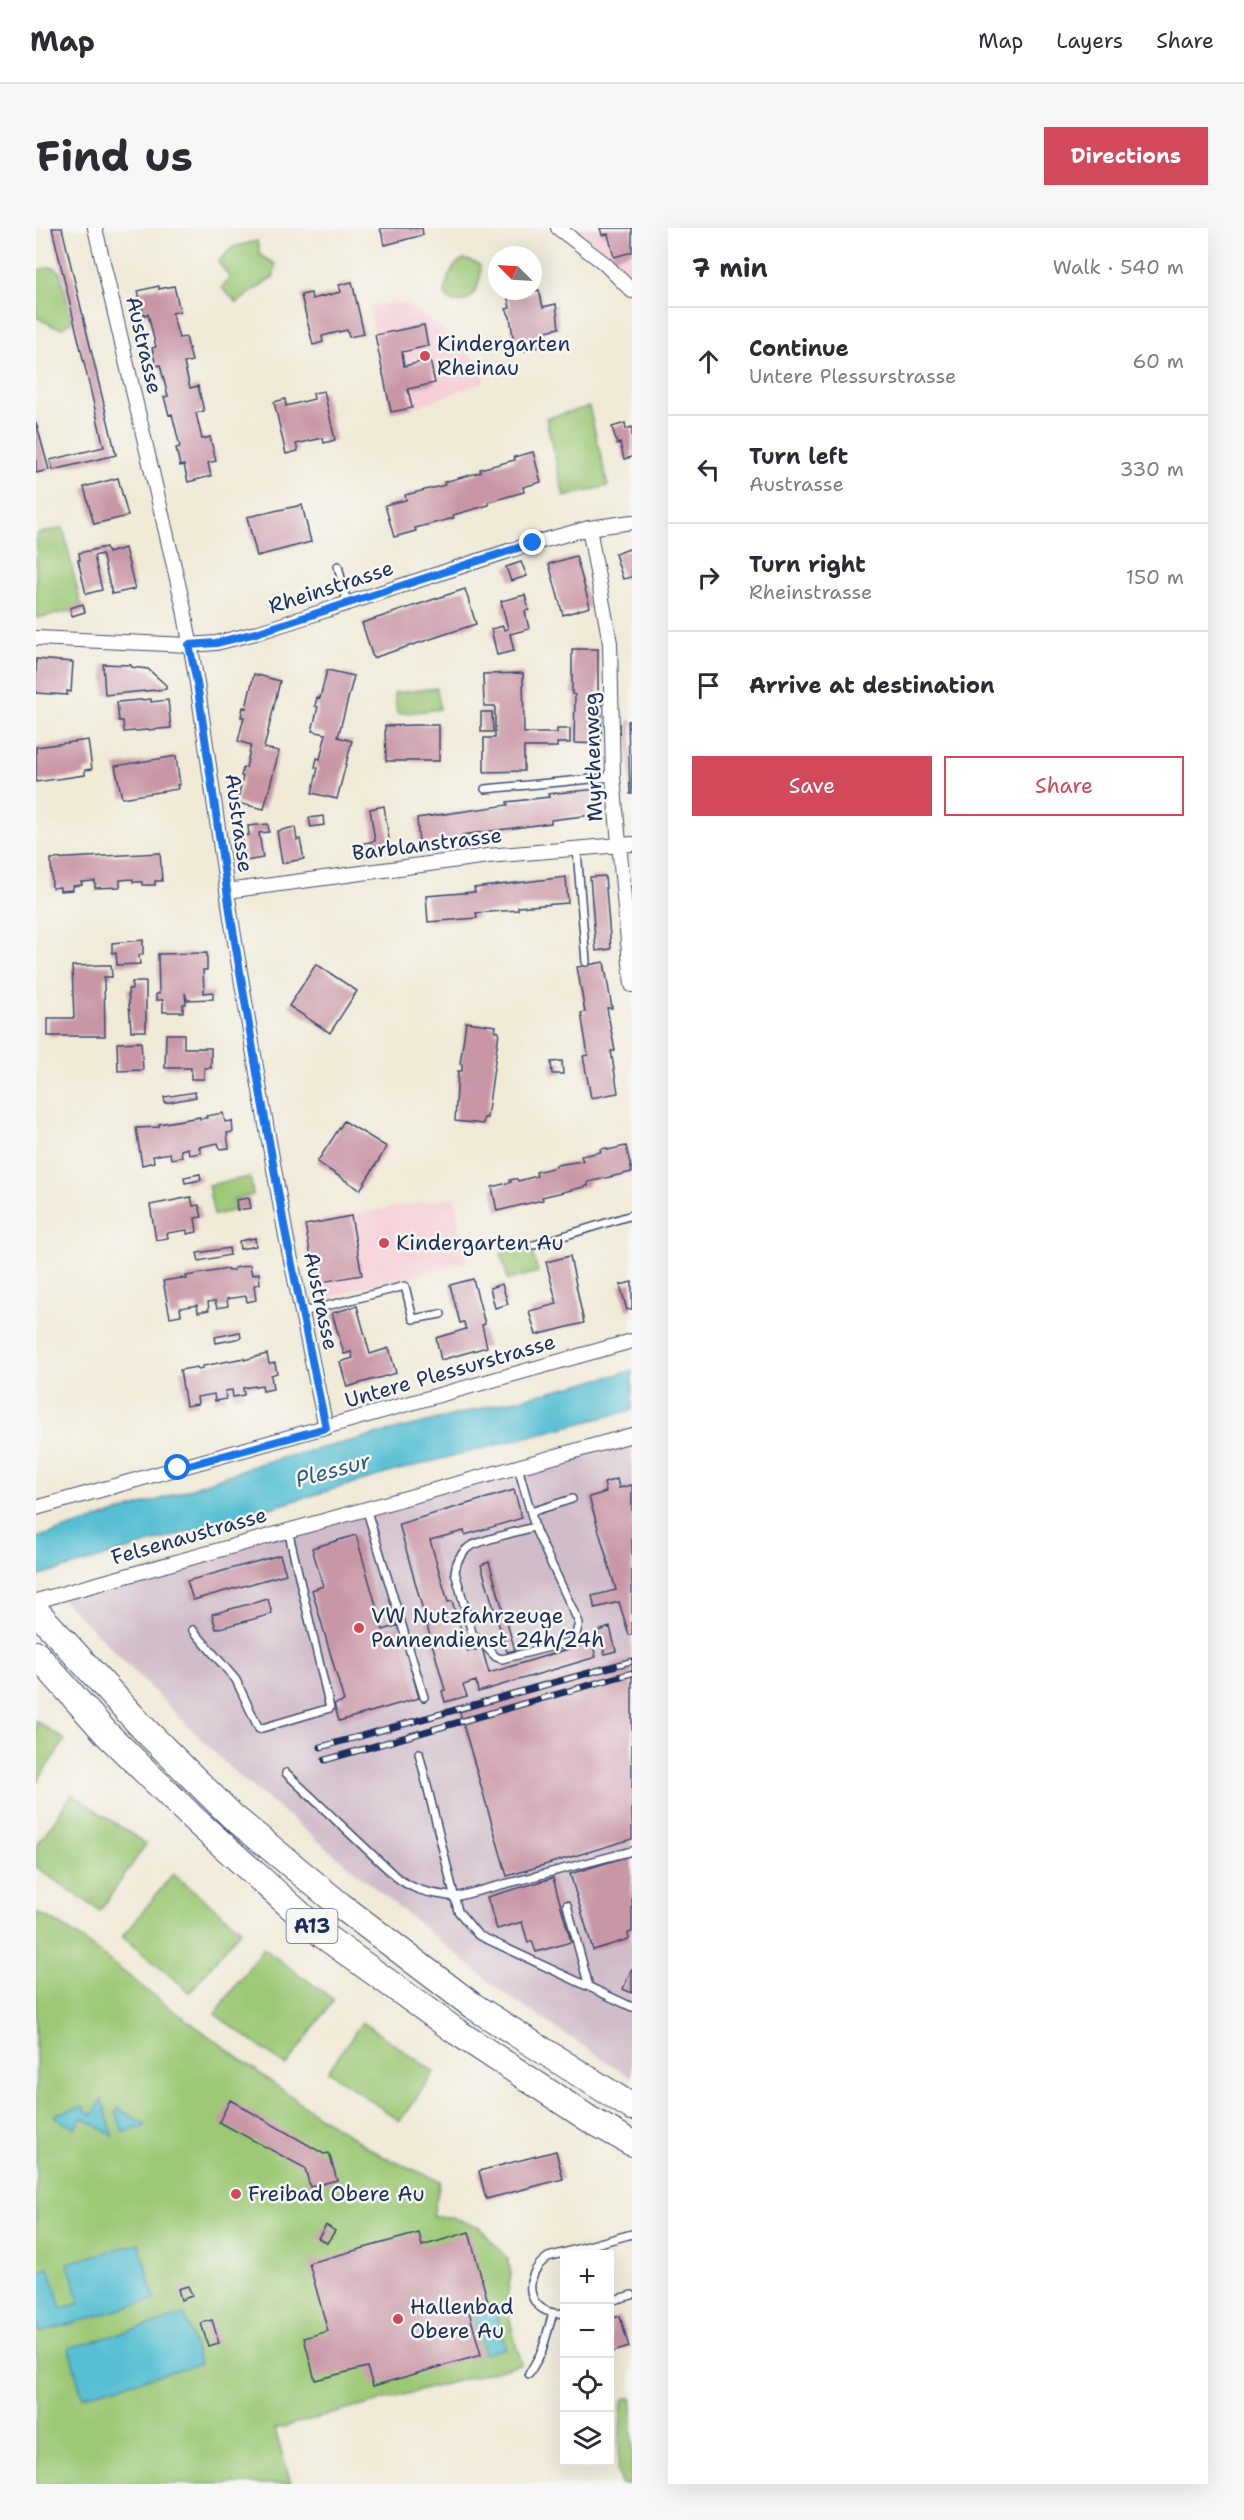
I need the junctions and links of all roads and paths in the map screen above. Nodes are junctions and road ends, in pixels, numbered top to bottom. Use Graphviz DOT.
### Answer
graph roads {
  1 [pos="95,228"];
  2 [pos="558,228"];
  3 [pos="632,291"];
  4 [pos="632,522"];
  5 [pos="589,528"];
  6 [pos="338,566"];
  7 [pos="347,603"];
  8 [pos="36,638"];
  9 [pos="189,645"];
  10 [pos="613,777"];
  11 [pos="484,789"];
  12 [pos="625,845"];
  13 [pos="577,850"];
  14 [pos="228,891"];
  15 [pos="586,962"];
  16 [pos="632,986"];
  17 [pos="632,1215"];
  18 [pos="534,1245"];
  19 [pos="303,1312"];
  20 [pos="441,1314"];
  21 [pos="632,1341"];
  22 [pos="326,1428"];
  23 [pos="632,1435"];
  24 [pos="518,1466"];
  25 [pos="572,1499"];
  26 [pos="36,1508"];
  27 [pos="366,1508"];
  28 [pos="531,1512"];
  29 [pos="534,1527"];
  30 [pos="288,1530"];
  31 [pos="36,1601"];
  32 [pos="36,1611"];
  33 [pos="193,1630"];
  34 [pos="36,1654"];
  35 [pos="424,1697"];
  36 [pos="419,1753"];
  37 [pos="286,1773"];
  38 [pos="632,1851"];
  39 [pos="455,1897"];
  40 [pos="567,1905"];
  41 [pos="589,1987"];
  42 [pos="632,2007"];
  43 [pos="632,2107"];
  44 [pos="632,2143"];
  45 [pos="632,2234"];
  46 [pos="632,2295"];
  47 [pos="614,2300"];
  48 [pos="552,2313"];
  49 [pos="560,2313"];
  50 [pos="529,2373"];
  1 -- 9 [label="street, Austrasse"];
  2 -- 3 [label="street"];
  4 -- 5 [label="street, Rheinstrasse"];
  5 -- 7 [label="street, Rheinstrasse"];
  5 -- 10 [label="street, Myrthenweg"];
  6 -- 7 [label="lane"];
  7 -- 9 [label="street, Rheinstrasse"];
  8 -- 9 [label="street, Rheinstrasse"];
  9 -- 14 [label="street, Austrasse"];
  10 -- 11 [label="lane"];
  10 -- 12 [label="street, Myrthenweg"];
  12 -- 13 [label="street, Barblanstrasse"];
  12 -- 16 [label="street, Myrthenweg"];
  13 -- 14 [label="street, Barblanstrasse"];
  13 -- 15 [label="lane"];
  14 -- 19 [label="street, Austrasse"];
  17 -- 18 [label="lane"];
  19 -- 20 [label="lane"];
  19 -- 22 [label="street, Austrasse"];
  21 -- 22 [label="street, Untere Plessurstrasse"];
  22 -- 26 [label="street, Untere Plessurstrasse"];
  23 -- 24 [label="street, Felsenaustrasse"];
  24 -- 27 [label="street, Felsenaustrasse"];
  24 -- 28 [label="lane"];
  25 -- 28 [label="lane"];
  27 -- 30 [label="street, Felsenaustrasse"];
  27 -- 35 [label="lane"];
  28 -- 29 [label="lane"];
  29 -- 29 [label="lane"];
  30 -- 31 [label="street, Felsenaustrasse"];
  30 -- 33 [label="lane"];
  32 -- 43 [label="highway, A13"];
  34 -- 44 [label="highway, A13"];
  36 -- 39 [label="lane"];
  37 -- 39 [label="lane"];
  38 -- 39 [label="lane"];
  39 -- 41 [label="lane"];
  40 -- 41 [label="lane"];
  41 -- 42 [label="lane"];
  45 -- 48 [label="lane"];
  46 -- 47 [label="lane"];
  48 -- 49 [label="lane"];
  48 -- 50 [label="lane"];
}
